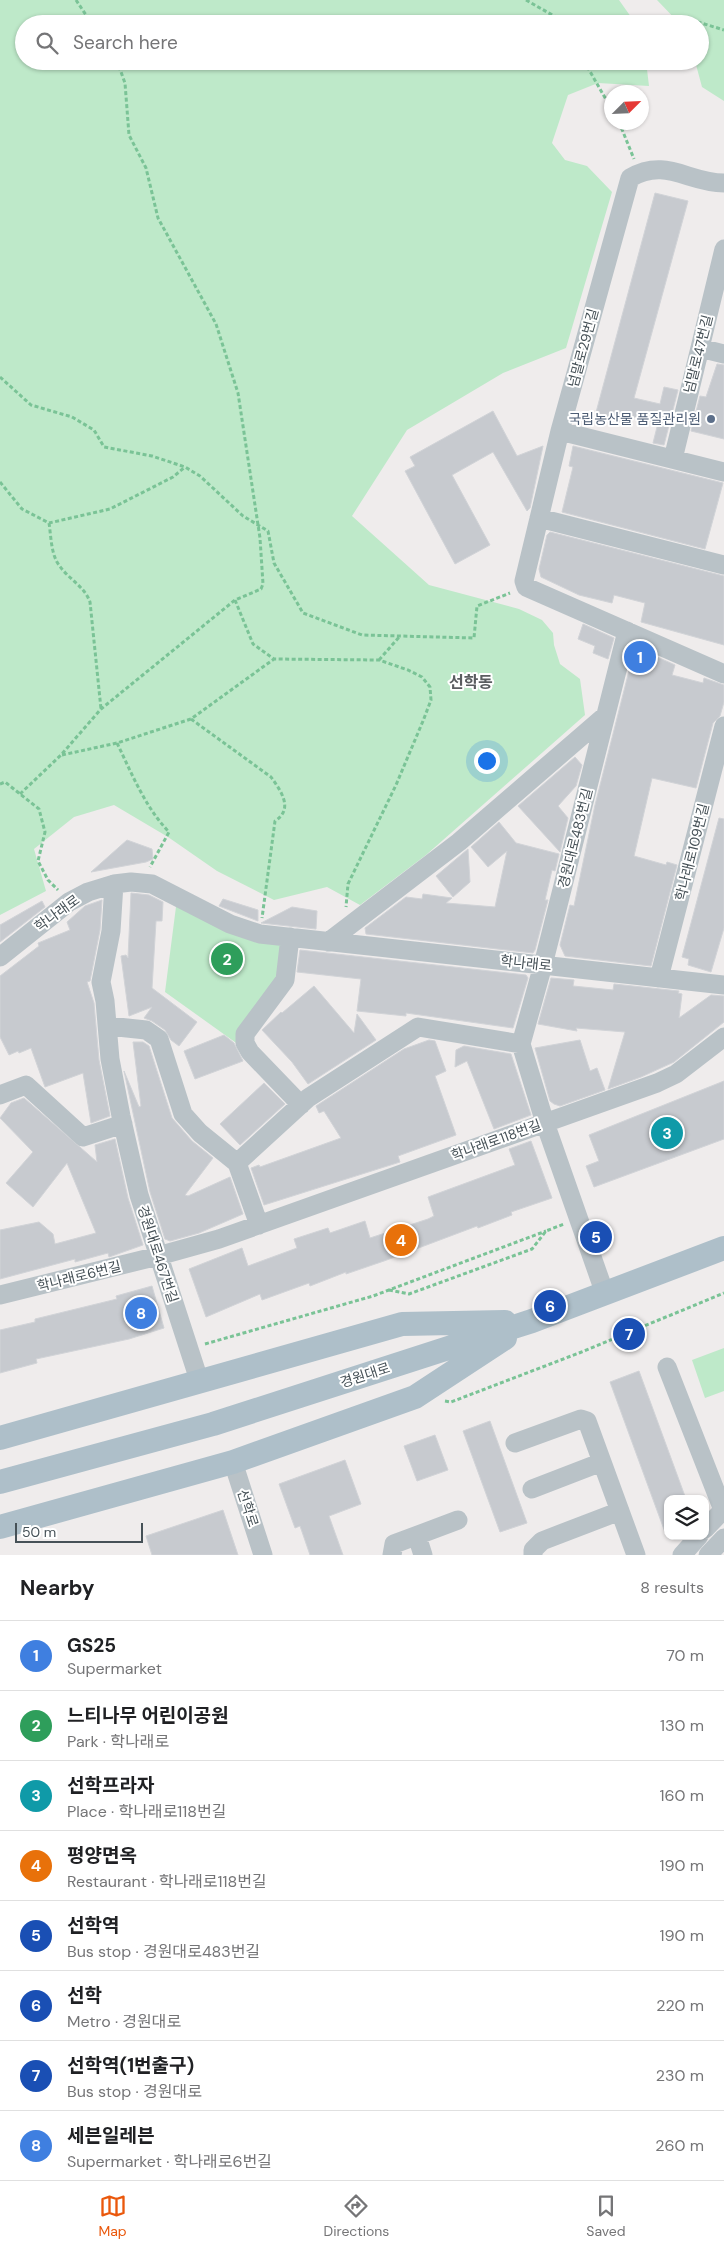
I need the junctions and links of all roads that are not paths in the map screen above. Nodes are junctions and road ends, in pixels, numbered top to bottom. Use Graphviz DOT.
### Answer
graph roads {
  1 [pos="724,183"];
  2 [pos="724,249"];
  3 [pos="700,348"];
  4 [pos="724,354"];
  5 [pos="560,431"];
  6 [pos="673,459"];
  7 [pos="724,472"];
  8 [pos="539,518"];
  9 [pos="724,565"];
  10 [pos="626,631"];
  11 [pos="724,674"];
  12 [pos="605,716"];
  13 [pos="724,726"];
  14 [pos="114,884"];
  15 [pos="290,937"];
  16 [pos="328,942"];
  17 [pos="0,957"];
  18 [pos="543,965"];
  19 [pos="659,978"];
  20 [pos="724,985"];
  21 [pos="108,1026"];
  22 [pos="724,1037"];
  23 [pos="521,1044"];
  24 [pos="0,1095"];
  25 [pos="301,1105"];
  26 [pos="545,1123"];
  27 [pos="123,1124"];
  28 [pos="237,1163"];
  29 [pos="259,1224"];
  30 [pos="724,1248"];
  31 [pos="158,1256"];
  32 [pos="605,1294"];
  33 [pos="0,1295"];
  34 [pos="532,1321"];
  35 [pos="667,1367"];
  36 [pos="200,1383"];
  37 [pos="0,1438"];
  38 [pos="515,1443"];
  39 [pos="233,1462"];
  40 [pos="602,1462"];
  41 [pos="0,1482"];
  42 [pos="532,1489"];
  43 [pos="724,1510"];
  44 [pos="620,1511"];
  45 [pos="458,1520"];
  46 [pos="709,1525"];
  47 [pos="0,1527"];
  48 [pos="416,1536"];
  49 [pos="724,1538"];
  50 [pos="695,1540"];
  51 [pos="263,1555"];
  52 [pos="392,1555"];
  53 [pos="423,1555"];
  54 [pos="534,1555"];
  55 [pos="636,1555"];
  56 [pos="682,1555"];
  57 [pos="708,1555"];
  1 -- 5 [label="street, 넘말로29번길"];
  2 -- 3 [label="street, 넘말로47번길"];
  3 -- 4 [label="street"];
  3 -- 6 [label="street, 넘말로47번길"];
  5 -- 6 [label="street"];
  5 -- 8 [label="street, 넘말로29번길"];
  6 -- 7 [label="street"];
  8 -- 9 [label="street"];
  8 -- 10 [label="street, 넘말로29번길"];
  10 -- 11 [label="street"];
  10 -- 12 [label="street, 경원대로483번길"];
  12 -- 16 [label="street"];
  12 -- 18 [label="street, 경원대로483번길"];
  13 -- 19 [label="street, 학나래로109번길"];
  14 -- 15 [label="street, 학나래로"];
  14 -- 17 [label="street, 학나래로"];
  14 -- 21 [label="street, 경원대로467번길"];
  15 -- 16 [label="street, 학나래로"];
  15 -- 25 [label="street"];
  16 -- 18 [label="street, 학나래로"];
  18 -- 19 [label="street, 학나래로"];
  18 -- 23 [label="street, 경원대로483번길"];
  19 -- 20 [label="street, 학나래로"];
  21 -- 27 [label="street, 경원대로467번길"];
  21 -- 28 [label="street"];
  22 -- 26 [label="street, 학나래로118번길"];
  23 -- 25 [label="street"];
  23 -- 26 [label="street"];
  24 -- 27 [label="street"];
  25 -- 28 [label="street"];
  26 -- 29 [label="street, 학나래로118번길"];
  26 -- 32 [label="street"];
  27 -- 31 [label="street, 경원대로467번길"];
  28 -- 29 [label="street"];
  29 -- 31 [label="street, 학나래로118번길"];
  30 -- 32 [label="main road, 경원대로"];
  31 -- 33 [label="street, 학나래로6번길"];
  31 -- 36 [label="street, 경원대로467번길"];
  32 -- 34 [label="main road, 경원대로"];
  34 -- 36 [label="main road"];
  34 -- 39 [label="main road"];
  34 -- 41 [label="main road, 경원대로"];
  35 -- 43 [label="street"];
  36 -- 37 [label="main road"];
  38 -- 40 [label="street"];
  39 -- 47 [label="main road"];
  39 -- 51 [label="street, 선학로"];
  40 -- 42 [label="street"];
  40 -- 44 [label="street"];
  43 -- 46 [label="street"];
  44 -- 54 [label="street"];
  44 -- 55 [label="street"];
  45 -- 48 [label="street"];
  48 -- 52 [label="street"];
  48 -- 53 [label="street"];
  49 -- 57 [label="street"];
  50 -- 56 [label="street"];
}
